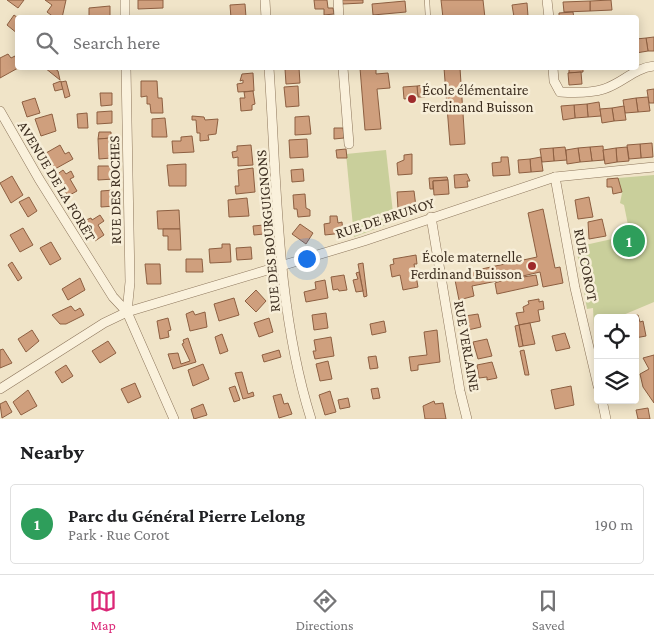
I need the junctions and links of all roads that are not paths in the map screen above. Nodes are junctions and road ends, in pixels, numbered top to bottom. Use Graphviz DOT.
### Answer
graph roads {
  1 [pos="125,0"];
  2 [pos="265,0"];
  3 [pos="338,0"];
  4 [pos="427,0"];
  5 [pos="547,0"];
  6 [pos="125,15"];
  7 [pos="266,15"];
  8 [pos="339,15"];
  9 [pos="428,15"];
  10 [pos="549,15"];
  11 [pos="654,66"];
  12 [pos="639,68"];
  13 [pos="126,70"];
  14 [pos="269,70"];
  15 [pos="342,70"];
  16 [pos="553,70"];
  17 [pos="636,70"];
  18 [pos="0,111"];
  19 [pos="349,144"];
  20 [pos="654,167"];
  21 [pos="555,177"];
  22 [pos="431,217"];
  23 [pos="282,266"];
  24 [pos="127,312"];
  25 [pos="594,369"];
  26 [pos="0,388"];
  27 [pos="603,404"];
  28 [pos="174,419"];
  29 [pos="311,419"];
  30 [pos="467,419"];
  31 [pos="606,419"];
  1 -- 6 [label="street"];
  2 -- 7 [label="street"];
  3 -- 8 [label="street"];
  4 -- 9 [label="lane"];
  5 -- 10 [label="street"];
  11 -- 12 [label="street"];
  13 -- 24 [label="street, RUE DES ROCHES"];
  14 -- 23 [label="street, RUE DES BOURGUIGNONS"];
  15 -- 19 [label="street"];
  16 -- 17 [label="street"];
  18 -- 24 [label="street, AVENUE DE LA FORÊT"];
  20 -- 21 [label="street, RUE DE BRUNOY"];
  21 -- 22 [label="street, RUE DE BRUNOY"];
  21 -- 25 [label="street, RUE COROT"];
  22 -- 23 [label="street, RUE DE BRUNOY"];
  22 -- 30 [label="street, RUE VERLAINE"];
  23 -- 24 [label="street, RUE DE BRUNOY"];
  23 -- 29 [label="street, RUE DES BOURGUIGNONS"];
  24 -- 26 [label="street, RUE DE BRUNOY"];
  24 -- 28 [label="street"];
  27 -- 31 [label="street"];
}
